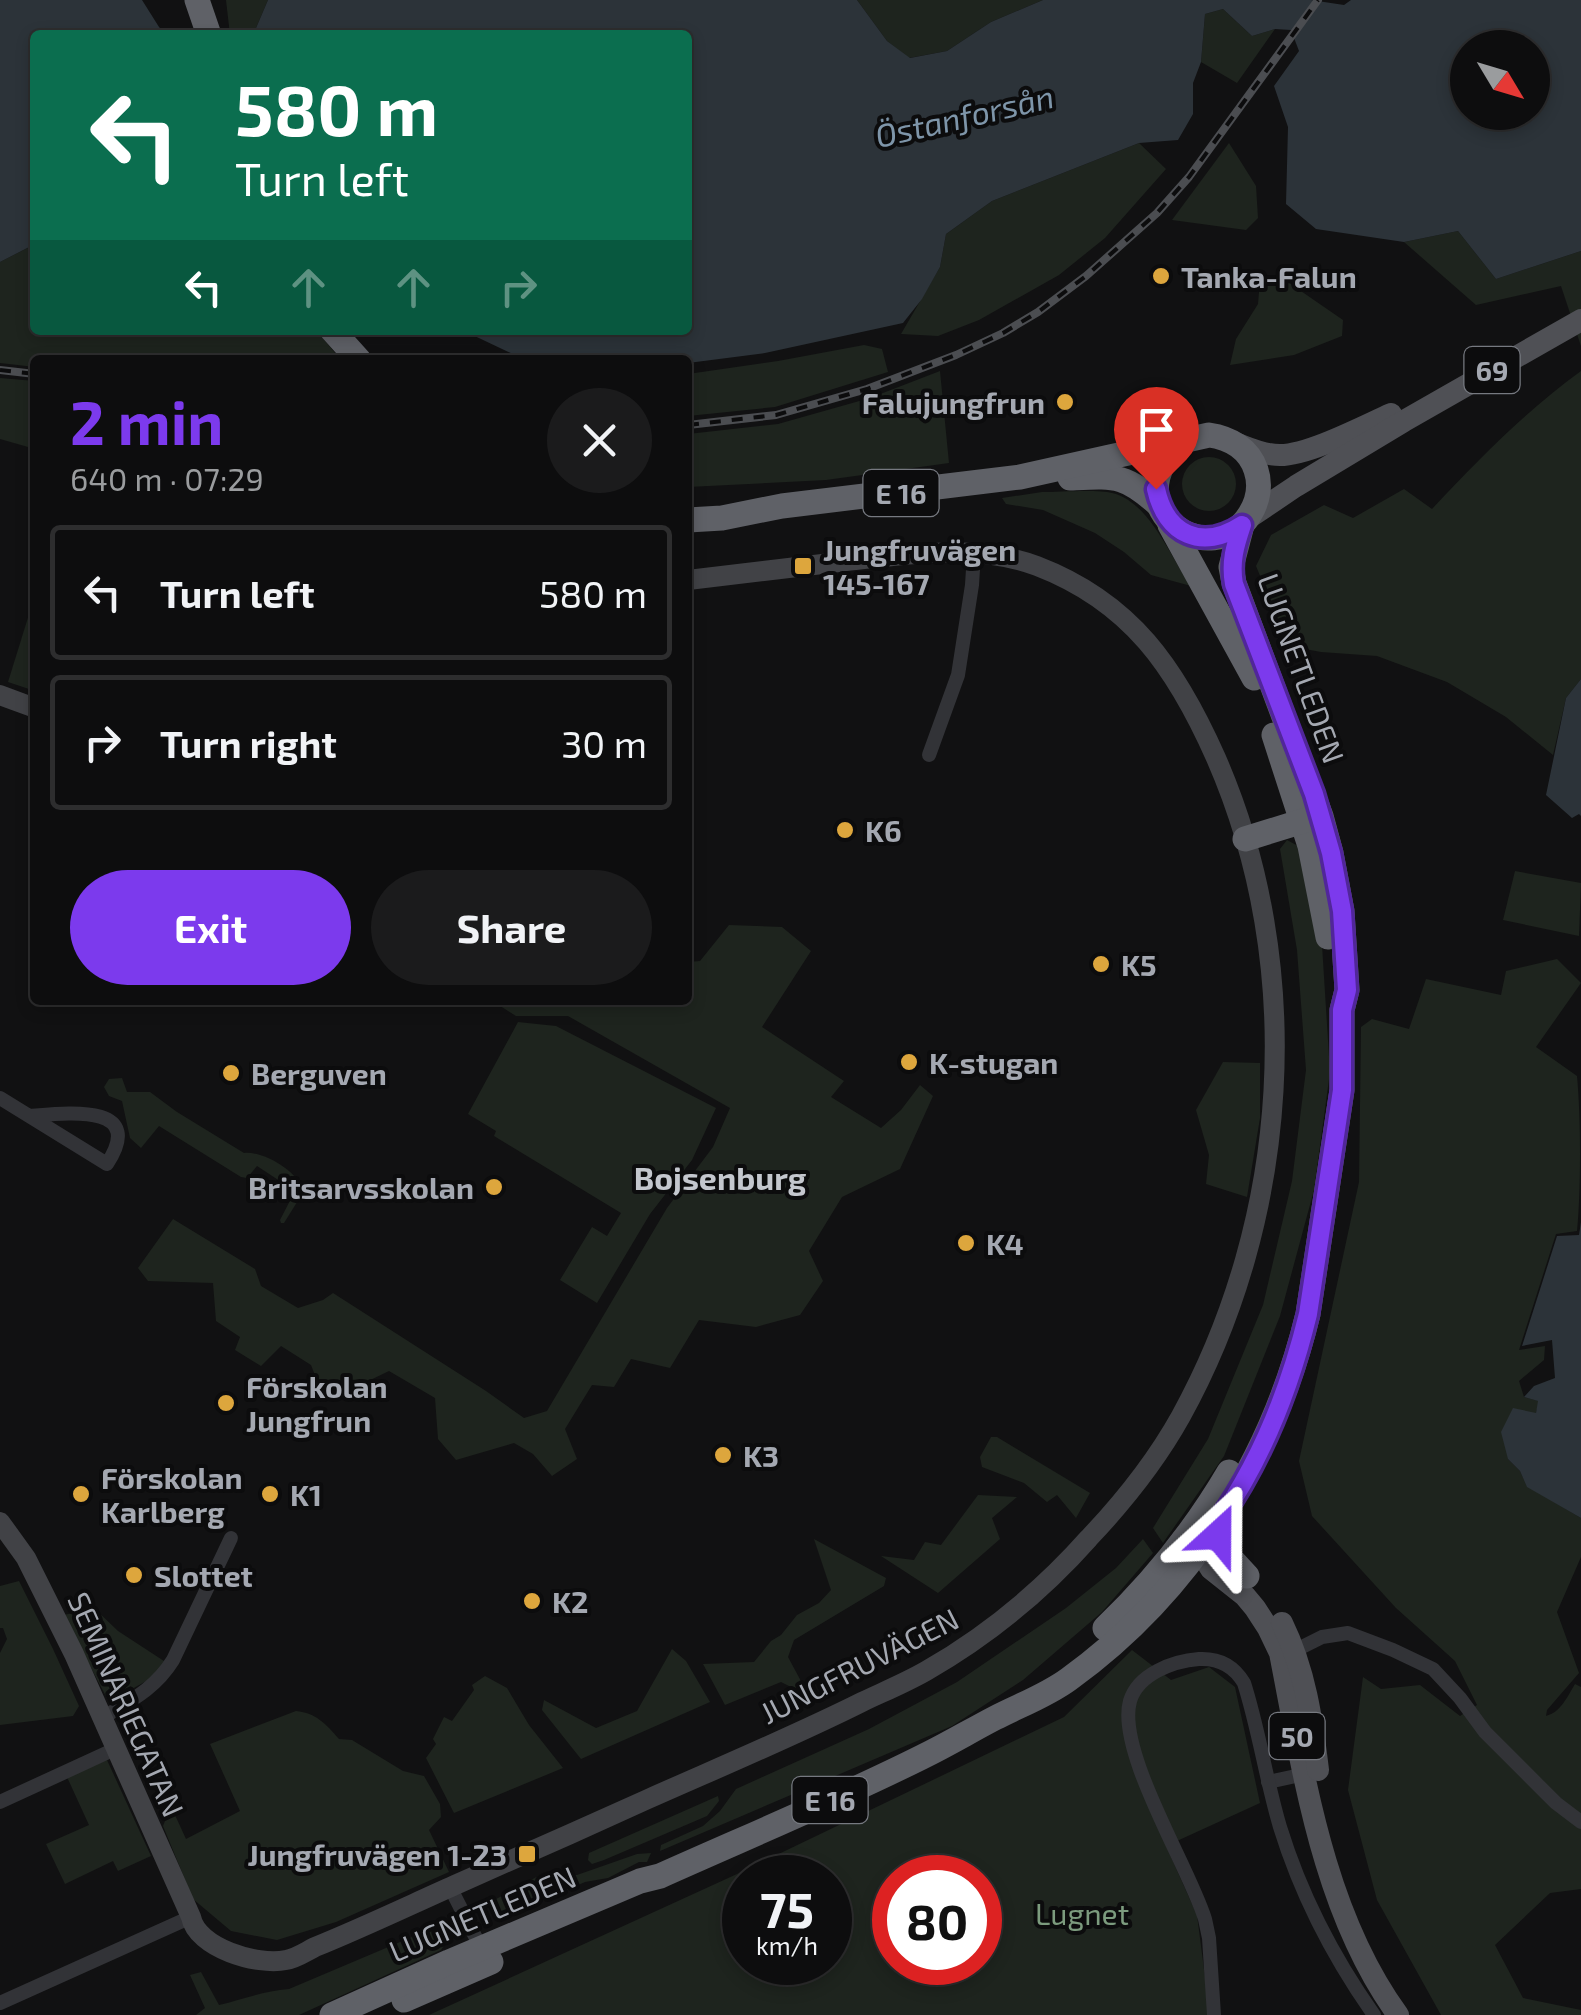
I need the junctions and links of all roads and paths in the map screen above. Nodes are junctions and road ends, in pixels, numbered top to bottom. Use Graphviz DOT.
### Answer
graph roads {
  1 [pos="196,0"];
  2 [pos="207,30"];
  3 [pos="1581,307"];
  4 [pos="1581,320"];
  5 [pos="336,335"];
  6 [pos="354,355"];
  7 [pos="1181,441"];
  8 [pos="1235,443"];
  9 [pos="1020,477"];
  10 [pos="692,504"];
  11 [pos="782,506"];
  12 [pos="1162,510"];
  13 [pos="692,520"];
  14 [pos="1245,522"];
  15 [pos="974,553"];
  16 [pos="692,580"];
  17 [pos="0,695"];
  18 [pos="30,706"];
  19 [pos="929,755"];
  20 [pos="1312,819"];
  21 [pos="1245,839"];
  22 [pos="0,1098"];
  23 [pos="30,1116"];
  24 [pos="1313,1274"];
  25 [pos="0,1522"];
  26 [pos="1216,1525"];
  27 [pos="231,1538"];
  28 [pos="1198,1553"];
  29 [pos="1247,1576"];
  30 [pos="1288,1654"];
  31 [pos="996,1717"];
  32 [pos="102,1718"];
  33 [pos="115,1748"];
  34 [pos="1312,1773"];
  35 [pos="1268,1782"];
  36 [pos="0,1802"];
  37 [pos="1579,1822"];
  38 [pos="450,1888"];
  39 [pos="190,1917"];
  40 [pos="484,1956"];
  41 [pos="0,2003"];
  42 [pos="332,2015"];
  43 [pos="370,2015"];
  44 [pos="1214,2015"];
  45 [pos="1374,2015"];
  46 [pos="1398,2015"];
  1 -- 2 [label="highway"];
  3 -- 8 [label="main road, 69"];
  4 -- 14 [label="main road, 69"];
  5 -- 6 [label="highway"];
  7 -- 8 [label="highway, E 16"];
  7 -- 9 [label="highway, E 16"];
  7 -- 12 [label="highway"];
  8 -- 14 [label="highway"];
  9 -- 11 [label="highway, E 16"];
  9 -- 12 [label="highway, E 16"];
  10 -- 11 [label="highway, E 16"];
  11 -- 13 [label="highway, E 16"];
  12 -- 14 [label="highway, E 16"];
  12 -- 20 [label="highway, LUGNETLEDEN / E 16"];
  14 -- 20 [label="highway, LUGNETLEDEN / E 16"];
  15 -- 16 [label="street, JUNGFRUVÄGEN"];
  15 -- 19 [label="street"];
  15 -- 21 [label="street, JUNGFRUVÄGEN"];
  17 -- 18 [label="street"];
  20 -- 21 [label="highway"];
  20 -- 24 [label="highway, LUGNETLEDEN / E 16"];
  21 -- 38 [label="street, JUNGFRUVÄGEN"];
  22 -- 23 [label="street"];
  23 -- 23 [label="street"];
  24 -- 26 [label="highway, LUGNETLEDEN / E 16"];
  24 -- 28 [label="highway, LUGNETLEDEN / E 16"];
  25 -- 32 [label="street, SEMINARIEGATAN"];
  26 -- 28 [label="highway, LUGNETLEDEN / E 16"];
  26 -- 29 [label="highway, 50"];
  27 -- 32 [label="street"];
  28 -- 29 [label="main road, 50"];
  28 -- 30 [label="main road, 50"];
  28 -- 31 [label="highway, LUGNETLEDEN / E 16"];
  28 -- 31 [label="highway, LUGNETLEDEN / E 16"];
  29 -- 30 [label="main road, 50"];
  30 -- 34 [label="main road, 50"];
  30 -- 37 [label="street"];
  31 -- 40 [label="highway, LUGNETLEDEN / E 16"];
  32 -- 33 [label="street, SEMINARIEGATAN"];
  33 -- 36 [label="street"];
  33 -- 39 [label="street, SEMINARIEGATAN"];
  34 -- 35 [label="street"];
  34 -- 46 [label="main road, 50"];
  35 -- 44 [label="street"];
  35 -- 45 [label="street"];
  38 -- 39 [label="street, JUNGFRUVÄGEN"];
  38 -- 40 [label="street"];
  39 -- 41 [label="street"];
  40 -- 42 [label="highway, LUGNETLEDEN / E 16"];
  40 -- 43 [label="highway, LUGNETLEDEN / E 16"];
}
